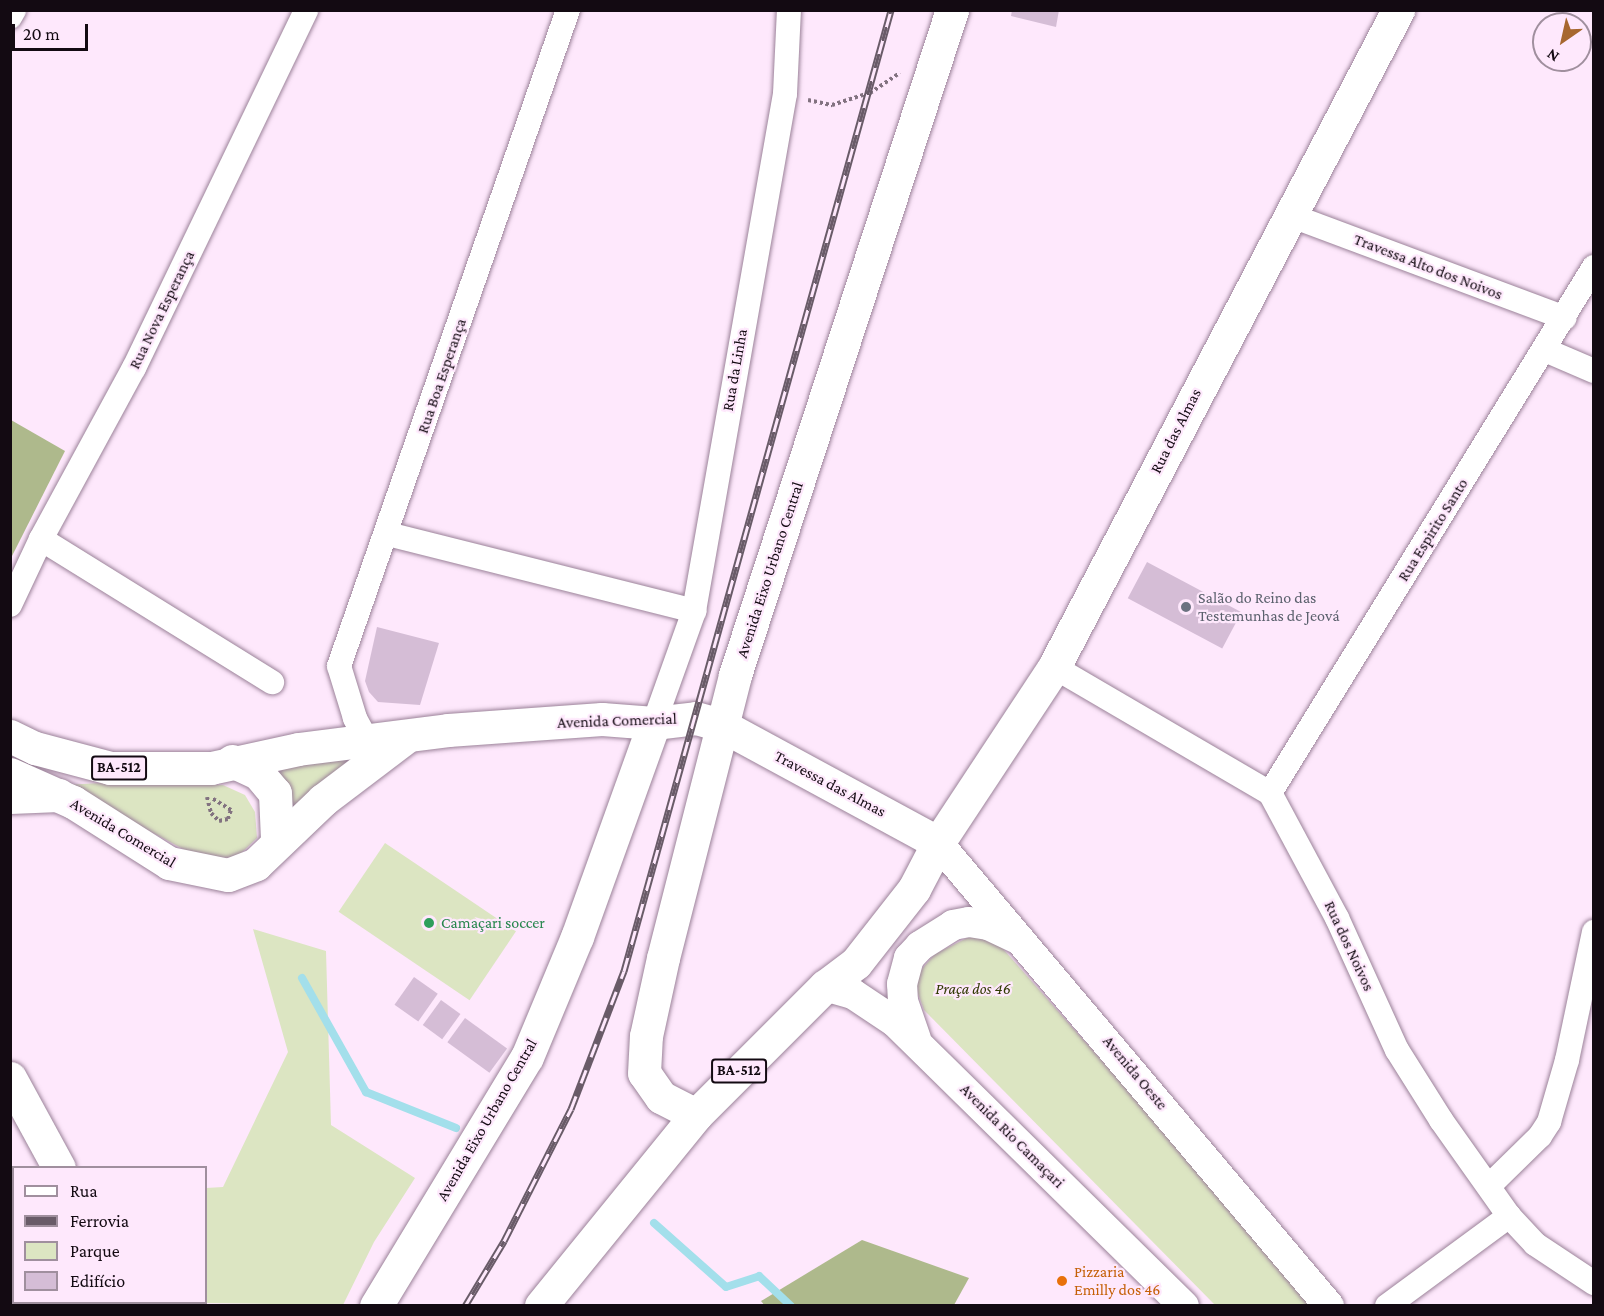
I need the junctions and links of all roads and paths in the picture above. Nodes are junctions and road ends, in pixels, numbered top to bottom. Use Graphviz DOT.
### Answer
graph roads {
  1 [pos="14,10"];
  2 [pos="306,10"];
  3 [pos="568,10"];
  4 [pos="789,10"];
  5 [pos="952,10"];
  6 [pos="1398,10"];
  7 [pos="10,17"];
  8 [pos="936,57"];
  9 [pos="785,94"];
  10 [pos="1292,216"];
  11 [pos="1593,267"];
  12 [pos="1565,318"];
  13 [pos="1545,350"];
  14 [pos="1593,371"];
  15 [pos="388,534"];
  16 [pos="41,539"];
  17 [pos="10,605"];
  18 [pos="694,611"];
  19 [pos="1054,667"];
  20 [pos="273,682"];
  21 [pos="654,723"];
  22 [pos="721,725"];
  23 [pos="10,736"];
  24 [pos="406,737"];
  25 [pos="366,739"];
  26 [pos="232,760"];
  27 [pos="10,774"];
  28 [pos="1270,793"];
  29 [pos="59,795"];
  30 [pos="207,796"];
  31 [pos="10,797"];
  32 [pos="277,839"];
  33 [pos="939,843"];
  34 [pos="1593,932"];
  35 [pos="1025,942"];
  36 [pos="825,986"];
  37 [pos="918,1043"];
  38 [pos="10,1078"];
  39 [pos="696,1115"];
  40 [pos="58,1166"];
  41 [pos="1490,1185"];
  42 [pos="1509,1216"];
  43 [pos="1593,1283"];
  44 [pos="545,1304"];
  45 [pos="376,1305"];
  46 [pos="1184,1305"];
  47 [pos="1329,1305"];
  48 [pos="1387,1305"];
  1 -- 7 [label="street"];
  2 -- 16 [label="street, Rua Nova Esperança"];
  3 -- 15 [label="street, Rua Boa Esperança"];
  4 -- 9 [label="street, Rua da Linha"];
  5 -- 8 [label="main road, Avenida Eixo Urbano Central"];
  6 -- 10 [label="main road, Rua das Almas"];
  8 -- 9 [label="path"];
  8 -- 22 [label="main road, Avenida Eixo Urbano Central"];
  9 -- 18 [label="street, Rua da Linha"];
  10 -- 12 [label="street, Travessa Alto dos Noivos"];
  10 -- 19 [label="main road, Rua das Almas"];
  11 -- 12 [label="street, Rua Espirito Santo"];
  12 -- 13 [label="street, Rua Espirito Santo"];
  13 -- 14 [label="street"];
  13 -- 28 [label="street, Rua Espirito Santo"];
  15 -- 18 [label="street"];
  15 -- 25 [label="street, Rua Boa Esperança"];
  16 -- 17 [label="street, Rua Nova Esperança"];
  16 -- 20 [label="street"];
  18 -- 21 [label="street, Rua da Linha"];
  19 -- 28 [label="street"];
  19 -- 33 [label="main road, Rua das Almas"];
  21 -- 22 [label="main road, Avenida Comercial / BA-512"];
  21 -- 24 [label="main road, Avenida Comercial / BA-512"];
  21 -- 45 [label="main road, Avenida Eixo Urbano Central"];
  22 -- 33 [label="main road, Travessa das Almas / BA-512"];
  22 -- 39 [label="main road, Avenida Eixo Urbano Central"];
  23 -- 26 [label="main road, Avenida Comercial / BA-512"];
  24 -- 25 [label="main road, Avenida Comercial / BA-512"];
  24 -- 32 [label="main road, Avenida Comercial"];
  25 -- 26 [label="main road, Avenida Comercial / BA-512"];
  26 -- 32 [label="main road"];
  27 -- 29 [label="main road, Avenida Comercial"];
  28 -- 41 [label="street, Rua dos Noivos"];
  29 -- 31 [label="main road"];
  29 -- 32 [label="main road, Avenida Comercial"];
  30 -- 30 [label="path"];
  33 -- 35 [label="street, Avenida Oeste"];
  33 -- 36 [label="main road, BA-512"];
  34 -- 41 [label="street"];
  35 -- 37 [label="street"];
  35 -- 47 [label="street, Avenida Oeste"];
  36 -- 37 [label="street, Avenida Rio Camaçari"];
  36 -- 39 [label="main road, BA-512"];
  37 -- 46 [label="street, Avenida Rio Camaçari"];
  38 -- 40 [label="main road"];
  39 -- 44 [label="main road, BA-512"];
  41 -- 42 [label="street, Rua dos Noivos"];
  42 -- 43 [label="street, Rua dos Noivos"];
  42 -- 48 [label="street"];
}
